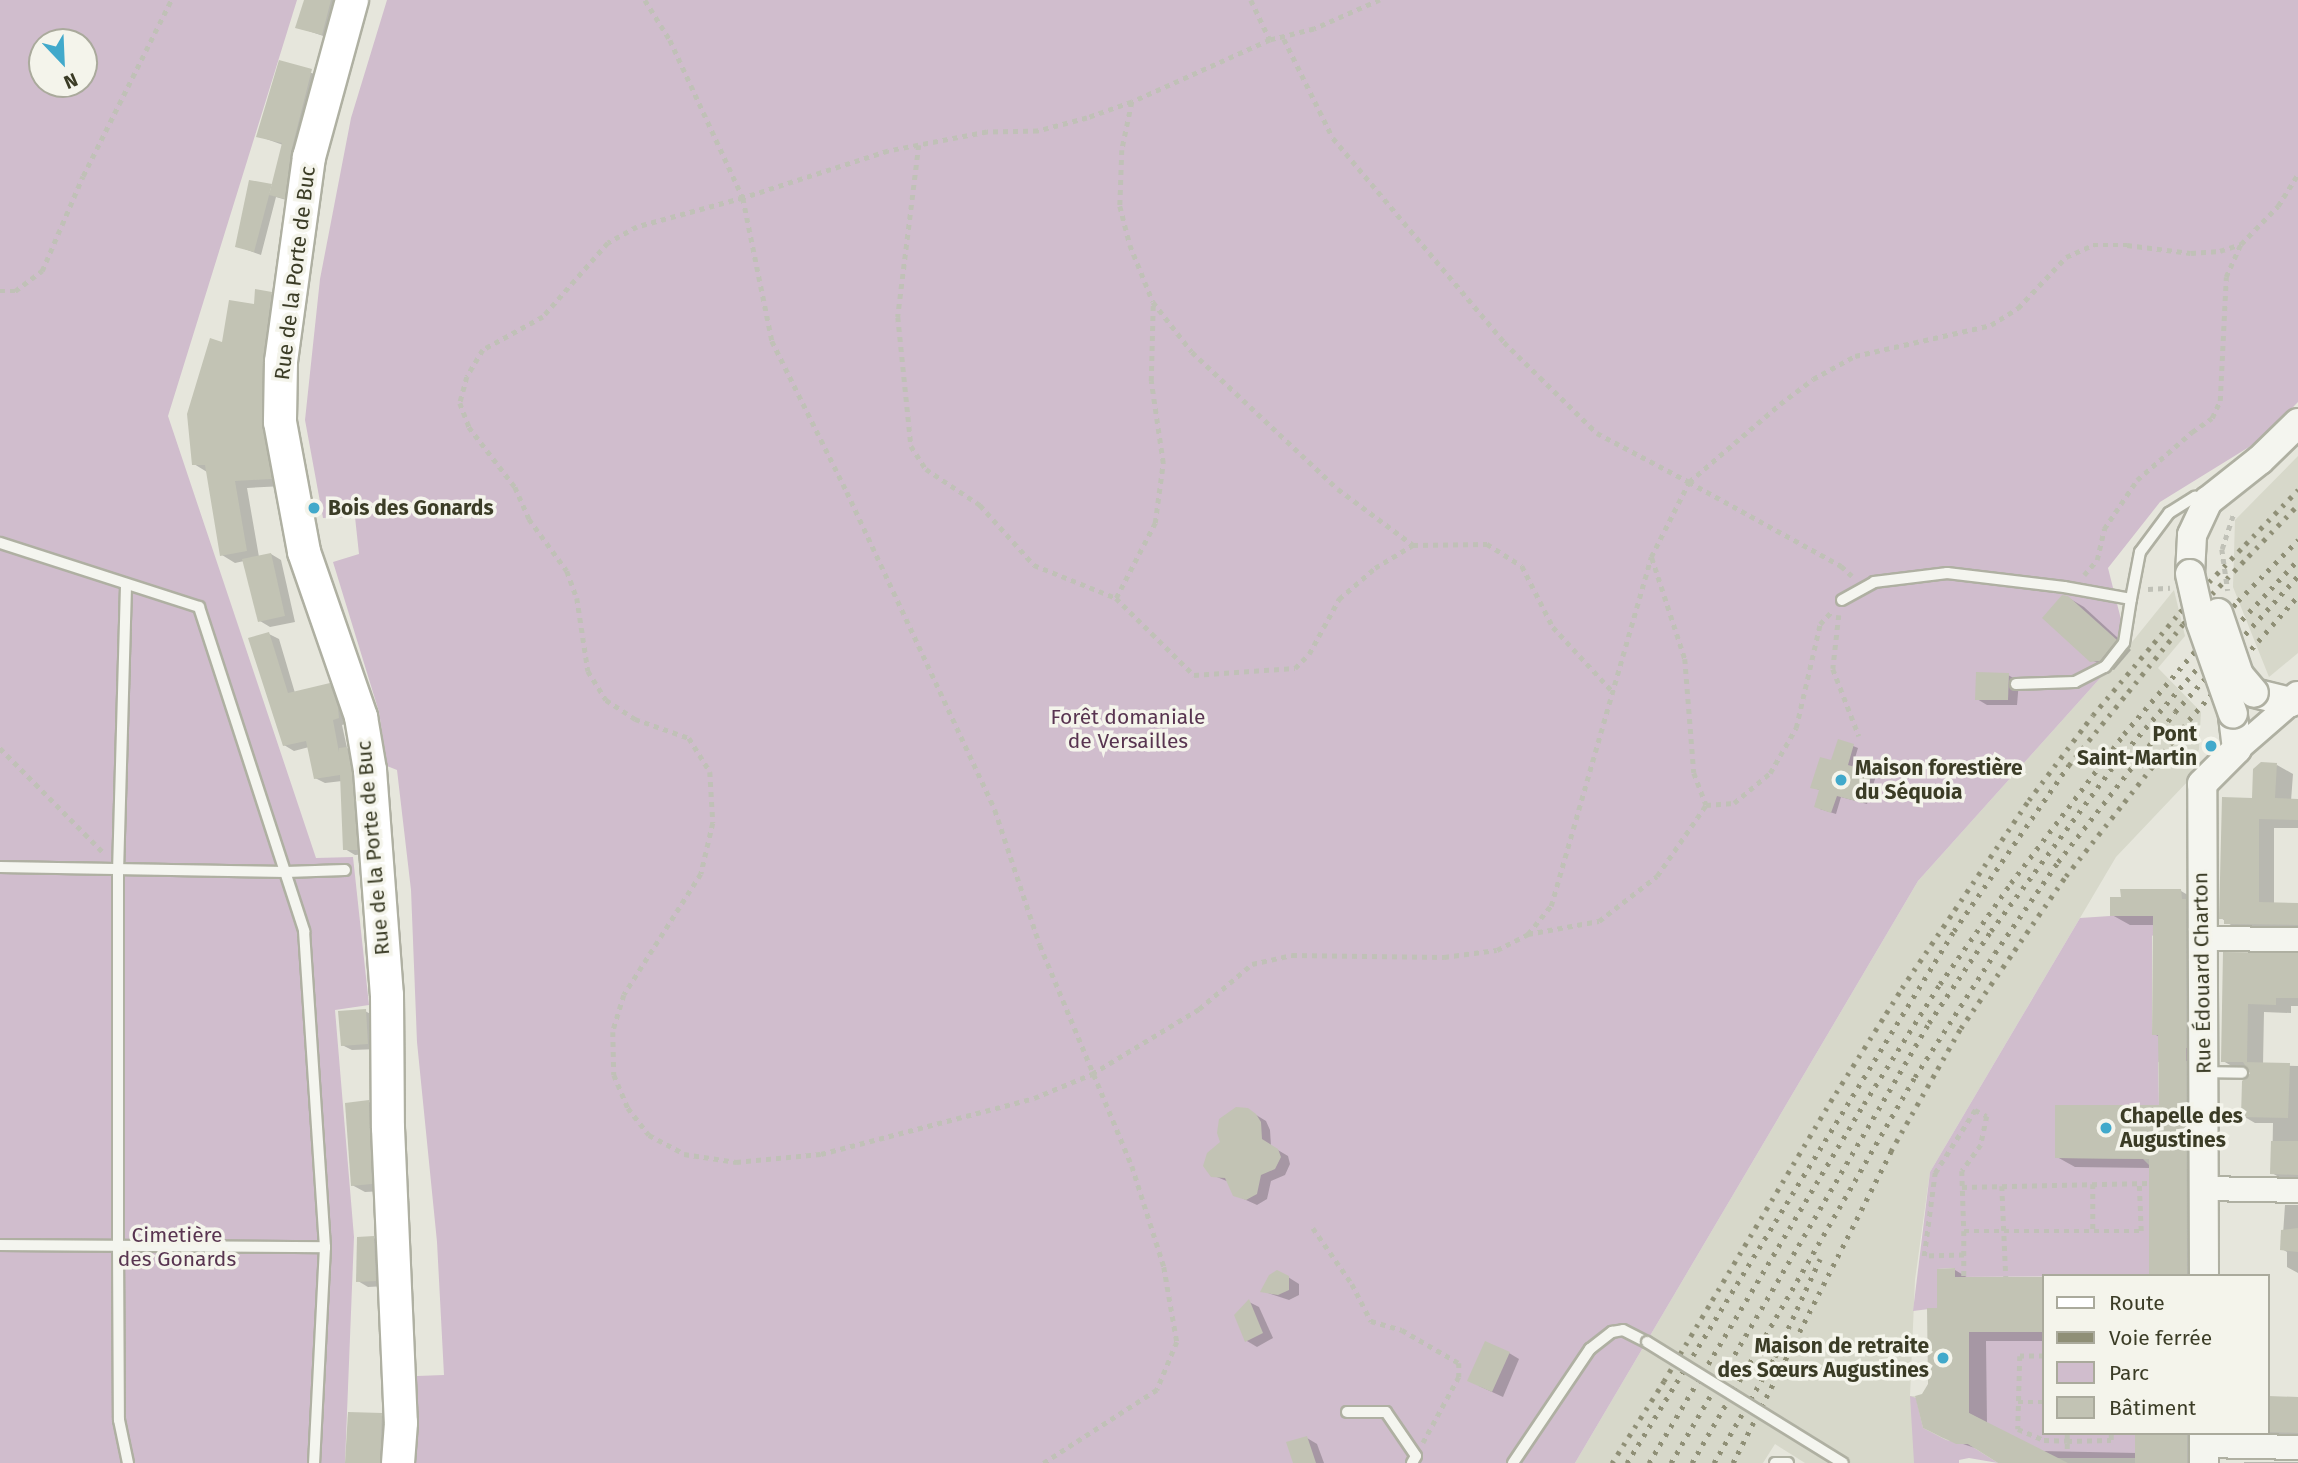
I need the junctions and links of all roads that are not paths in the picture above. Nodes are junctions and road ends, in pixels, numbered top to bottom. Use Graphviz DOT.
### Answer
graph roads {
  1 [pos="352,0"];
  2 [pos="2298,423"];
  3 [pos="2213,504"];
  4 [pos="0,543"];
  5 [pos="2197,576"];
  6 [pos="125,586"];
  7 [pos="2132,594"];
  8 [pos="1842,600"];
  9 [pos="2016,684"];
  10 [pos="2295,699"];
  11 [pos="2246,741"];
  12 [pos="0,867"];
  13 [pos="118,867"];
  14 [pos="345,870"];
  15 [pos="286,872"];
  16 [pos="2201,938"];
  17 [pos="2298,939"];
  18 [pos="2203,1072"];
  19 [pos="2242,1073"];
  20 [pos="2204,1188"];
  21 [pos="2298,1190"];
  22 [pos="0,1245"];
  23 [pos="118,1246"];
  24 [pos="325,1247"];
  25 [pos="2204,1274"];
  26 [pos="1347,1412"];
  27 [pos="2204,1447"];
  28 [pos="2298,1447"];
  29 [pos="1414,1459"];
  30 [pos="128,1463"];
  31 [pos="314,1463"];
  32 [pos="398,1463"];
  33 [pos="1513,1463"];
  34 [pos="1775,1463"];
  35 [pos="1788,1463"];
  36 [pos="1843,1463"];
  1 -- 32 [label="main road, Rue de la Porte de Buc"];
  2 -- 3 [label="street"];
  3 -- 5 [label="street"];
  3 -- 7 [label="lane"];
  4 -- 6 [label="lane"];
  5 -- 10 [label="street, bridge"];
  5 -- 11 [label="street, bridge"];
  6 -- 13 [label="lane"];
  6 -- 15 [label="lane"];
  7 -- 8 [label="lane"];
  7 -- 9 [label="lane"];
  10 -- 11 [label="street"];
  11 -- 16 [label="street, Rue Édouard Charton"];
  12 -- 13 [label="lane"];
  13 -- 15 [label="lane"];
  13 -- 23 [label="lane"];
  14 -- 15 [label="lane"];
  15 -- 24 [label="lane"];
  16 -- 17 [label="street"];
  16 -- 18 [label="street, Rue Édouard Charton"];
  18 -- 19 [label="lane"];
  18 -- 20 [label="street, Rue Édouard Charton"];
  20 -- 21 [label="street"];
  20 -- 25 [label="street, Rue Édouard Charton"];
  22 -- 23 [label="lane"];
  23 -- 24 [label="lane"];
  23 -- 30 [label="lane"];
  24 -- 31 [label="lane"];
  26 -- 29 [label="lane"];
  27 -- 28 [label="street"];
  33 -- 36 [label="lane, bridge"];
  34 -- 35 [label="lane"];
}
